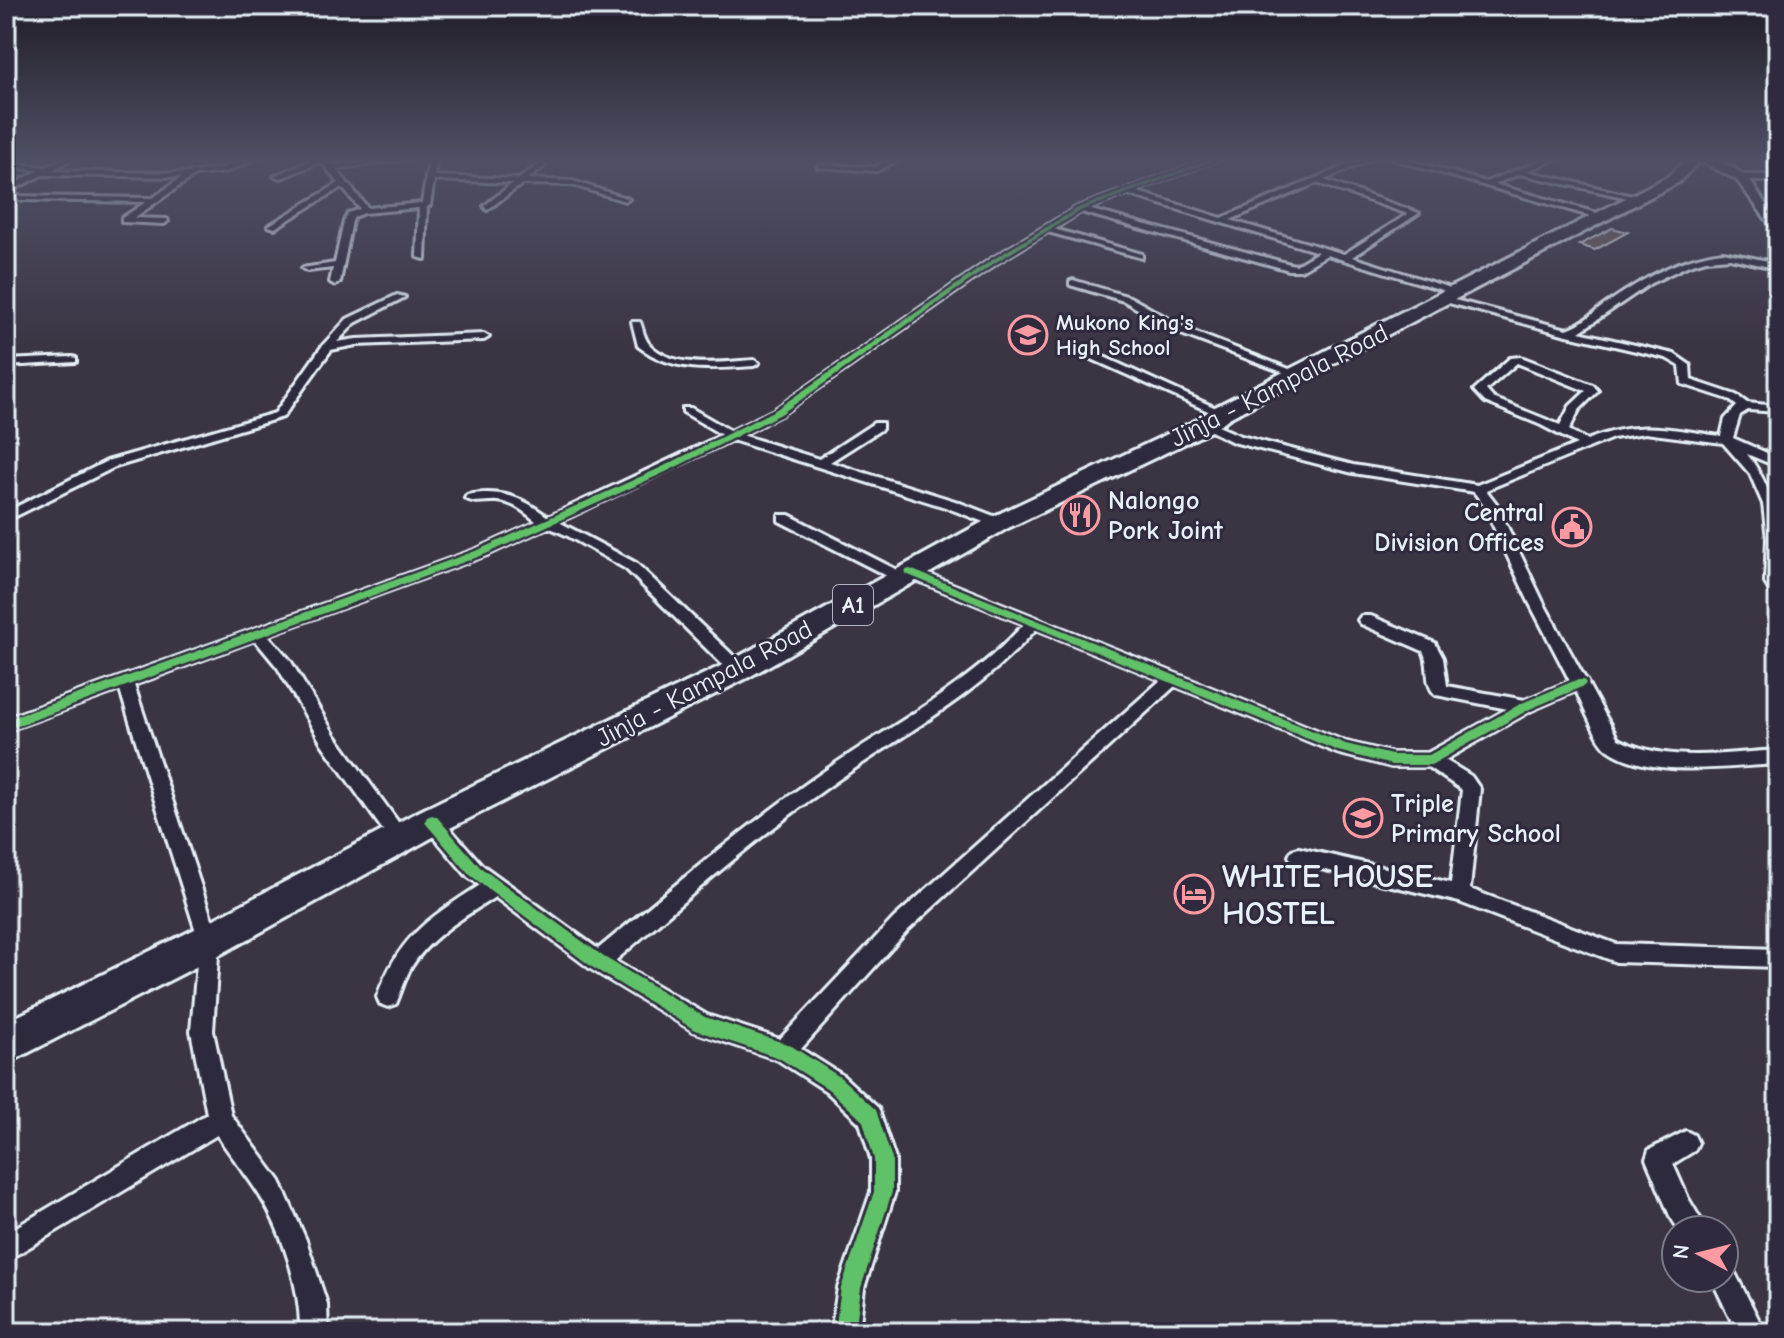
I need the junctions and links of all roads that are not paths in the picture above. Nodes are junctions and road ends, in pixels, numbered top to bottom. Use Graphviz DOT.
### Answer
graph roads {
  1 [pos="280,221"];
  2 [pos="348,221"];
  3 [pos="423,221"];
  4 [pos="1059,221"];
  5 [pos="1125,221"];
  6 [pos="1228,221"];
  7 [pos="1402,221"];
  8 [pos="1592,221"];
  9 [pos="272,226"];
  10 [pos="1046,229"];
  11 [pos="1327,251"];
  12 [pos="1139,256"];
  13 [pos="1347,256"];
  14 [pos="422,257"];
  15 [pos="339,265"];
  16 [pos="1778,266"];
  17 [pos="307,268"];
  18 [pos="335,282"];
  19 [pos="1073,283"];
  20 [pos="1449,295"];
  21 [pos="400,297"];
  22 [pos="636,324"];
  23 [pos="1567,332"];
  24 [pos="484,337"];
  25 [pos="327,347"];
  26 [pos="1089,354"];
  27 [pos="72,360"];
  28 [pos="6,363"];
  29 [pos="754,363"];
  30 [pos="1297,374"];
  31 [pos="1745,407"];
  32 [pos="1778,409"];
  33 [pos="687,410"];
  34 [pos="1213,419"];
  35 [pos="878,426"];
  36 [pos="1563,430"];
  37 [pos="730,435"];
  38 [pos="1727,440"];
  39 [pos="1587,445"];
  40 [pos="821,463"];
  41 [pos="1778,463"];
  42 [pos="1478,489"];
  43 [pos="472,498"];
  44 [pos="6,517"];
  45 [pos="784,518"];
  46 [pos="544,521"];
  47 [pos="999,523"];
  48 [pos="905,574"];
  49 [pos="1778,593"];
  50 [pos="1366,620"];
  51 [pos="1032,624"];
  52 [pos="258,633"];
  53 [pos="738,670"];
  54 [pos="1172,680"];
  55 [pos="125,681"];
  56 [pos="1580,683"];
  57 [pos="1526,706"];
  58 [pos="6,725"];
  59 [pos="1778,757"];
  60 [pos="1431,760"];
  61 [pos="432,821"];
  62 [pos="399,838"];
  63 [pos="1299,856"];
  64 [pos="495,886"];
  65 [pos="1460,894"];
  66 [pos="209,941"];
  67 [pos="1778,958"];
  68 [pos="598,962"];
  69 [pos="388,997"];
  70 [pos="6,1044"];
  71 [pos="784,1051"];
  72 [pos="220,1120"];
  73 [pos="1686,1143"];
  74 [pos="1686,1214"];
  75 [pos="6,1248"];
  76 [pos="1732,1294"];
  77 [pos="314,1332"];
  78 [pos="845,1332"];
  79 [pos="1751,1332"];
  1 -- 9 [label="street"];
  2 -- 15 [label="street"];
  3 -- 14 [label="street"];
  4 -- 10 [label="street"];
  5 -- 11 [label="street"];
  6 -- 11 [label="street"];
  7 -- 13 [label="street"];
  8 -- 20 [label="highway, Jinja - Kampala Road / A1"];
  10 -- 12 [label="street"];
  10 -- 37 [label="street"];
  11 -- 13 [label="street"];
  13 -- 20 [label="street"];
  15 -- 17 [label="street"];
  15 -- 18 [label="street"];
  16 -- 23 [label="street"];
  19 -- 30 [label="street"];
  20 -- 23 [label="street"];
  20 -- 30 [label="highway, Jinja - Kampala Road / A1"];
  21 -- 25 [label="street"];
  22 -- 29 [label="street"];
  23 -- 31 [label="street"];
  24 -- 25 [label="street"];
  25 -- 44 [label="street"];
  26 -- 34 [label="street"];
  27 -- 28 [label="street"];
  30 -- 34 [label="highway, Jinja - Kampala Road / A1"];
  31 -- 32 [label="street"];
  31 -- 38 [label="street"];
  33 -- 37 [label="street"];
  34 -- 42 [label="street"];
  34 -- 47 [label="highway, Jinja - Kampala Road / A1"];
  35 -- 40 [label="street"];
  36 -- 36 [label="street"];
  36 -- 39 [label="street"];
  37 -- 40 [label="street"];
  37 -- 46 [label="street"];
  38 -- 39 [label="street"];
  38 -- 41 [label="street"];
  38 -- 49 [label="street"];
  39 -- 42 [label="street"];
  40 -- 47 [label="street"];
  42 -- 56 [label="street"];
  43 -- 46 [label="street"];
  45 -- 48 [label="street"];
  46 -- 52 [label="street"];
  46 -- 53 [label="street"];
  47 -- 48 [label="highway, Jinja - Kampala Road / A1"];
  48 -- 51 [label="street"];
  48 -- 53 [label="highway, Jinja - Kampala Road / A1"];
  50 -- 57 [label="street"];
  51 -- 54 [label="street"];
  51 -- 68 [label="street"];
  52 -- 55 [label="street"];
  52 -- 62 [label="street"];
  53 -- 61 [label="highway, Jinja - Kampala Road / A1"];
  54 -- 60 [label="street"];
  54 -- 71 [label="street"];
  55 -- 58 [label="street"];
  55 -- 66 [label="street"];
  56 -- 57 [label="street"];
  56 -- 59 [label="street"];
  57 -- 60 [label="street"];
  60 -- 65 [label="street"];
  61 -- 62 [label="highway, Jinja - Kampala Road / A1"];
  61 -- 64 [label="street"];
  62 -- 66 [label="highway, Jinja - Kampala Road / A1"];
  63 -- 65 [label="street"];
  64 -- 68 [label="street"];
  64 -- 69 [label="street"];
  65 -- 67 [label="street"];
  66 -- 70 [label="highway, Jinja - Kampala Road / A1"];
  66 -- 72 [label="street"];
  68 -- 71 [label="street"];
  71 -- 78 [label="street"];
  72 -- 75 [label="street"];
  72 -- 77 [label="street"];
  73 -- 74 [label="street"];
  76 -- 79 [label="street"];
}
